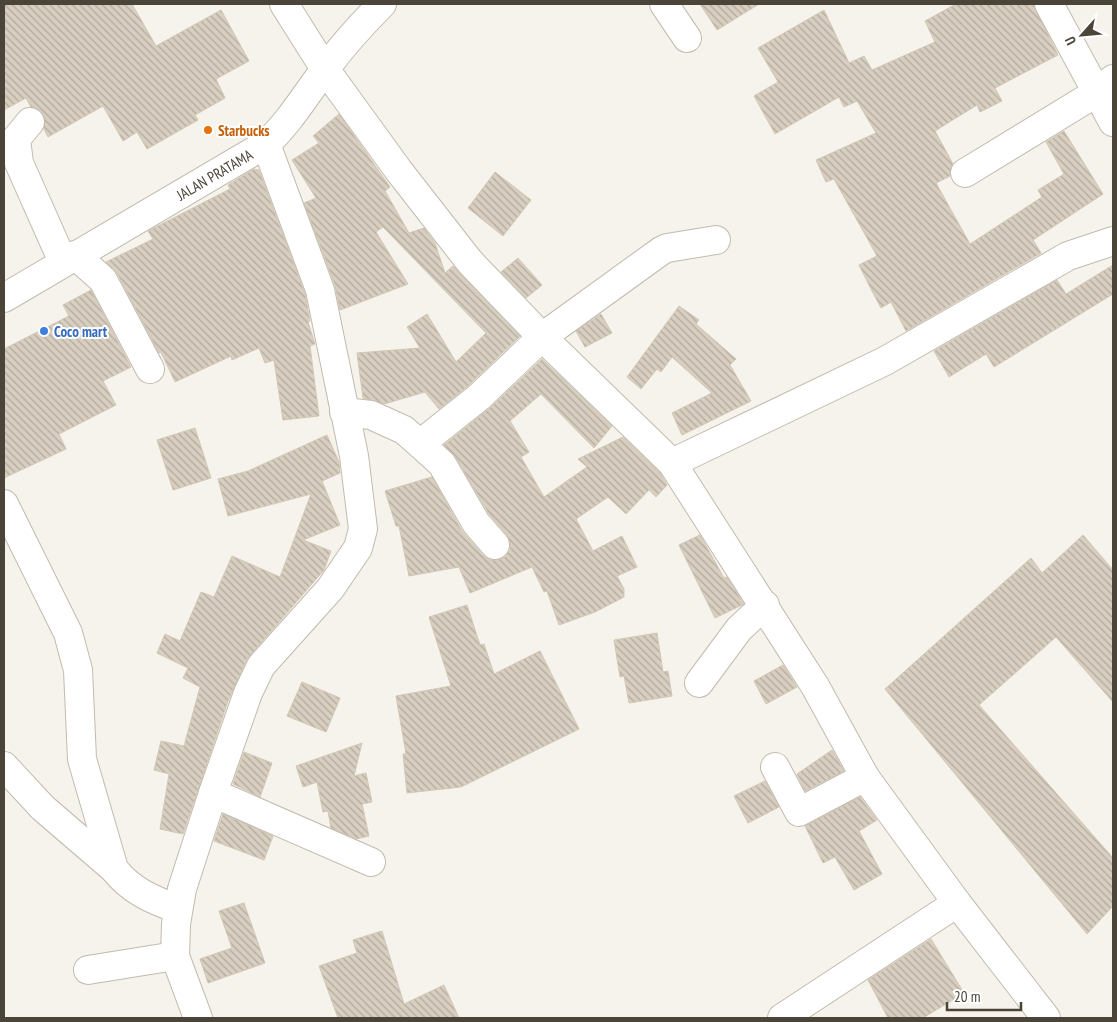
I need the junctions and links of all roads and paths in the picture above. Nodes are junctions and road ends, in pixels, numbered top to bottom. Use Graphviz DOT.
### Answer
graph roads {
  1 [pos="284,4"];
  2 [pos="664,4"];
  3 [pos="1049,4"];
  4 [pos="377,6"];
  5 [pos="687,38"];
  6 [pos="325,69"];
  7 [pos="1105,86"];
  8 [pos="30,122"];
  9 [pos="1113,122"];
  10 [pos="266,144"];
  11 [pos="965,173"];
  12 [pos="716,240"];
  13 [pos="1113,241"];
  14 [pos="69,258"];
  15 [pos="4,298"];
  16 [pos="542,337"];
  17 [pos="150,369"];
  18 [pos="344,412"];
  19 [pos="420,444"];
  20 [pos="672,463"];
  21 [pos="4,504"];
  22 [pos="495,545"];
  23 [pos="766,606"];
  24 [pos="699,683"];
  25 [pos="4,766"];
  26 [pos="775,768"];
  27 [pos="865,777"];
  28 [pos="213,793"];
  29 [pos="370,862"];
  30 [pos="114,869"];
  31 [pos="957,902"];
  32 [pos="178,909"];
  33 [pos="175,956"];
  34 [pos="88,970"];
  35 [pos="198,1018"];
  36 [pos="782,1018"];
  37 [pos="1046,1018"];
  1 -- 6 [label="street"];
  2 -- 5 [label="street"];
  3 -- 7 [label="street"];
  4 -- 6 [label="street, JALAN PRATAMA"];
  6 -- 10 [label="street, JALAN PRATAMA"];
  6 -- 16 [label="street"];
  7 -- 9 [label="street"];
  7 -- 11 [label="street"];
  8 -- 14 [label="street"];
  10 -- 14 [label="street, JALAN PRATAMA"];
  10 -- 18 [label="street"];
  12 -- 16 [label="street"];
  13 -- 20 [label="street"];
  14 -- 15 [label="street, JALAN PRATAMA"];
  14 -- 17 [label="street"];
  16 -- 19 [label="street"];
  16 -- 20 [label="street"];
  18 -- 19 [label="street"];
  18 -- 28 [label="street"];
  19 -- 22 [label="street"];
  20 -- 23 [label="street"];
  21 -- 30 [label="street"];
  23 -- 24 [label="street"];
  23 -- 27 [label="street"];
  25 -- 30 [label="street"];
  26 -- 27 [label="street"];
  27 -- 31 [label="street"];
  28 -- 29 [label="street"];
  28 -- 32 [label="street"];
  30 -- 32 [label="street"];
  31 -- 36 [label="street"];
  31 -- 37 [label="street"];
  32 -- 33 [label="street"];
  33 -- 34 [label="street"];
  33 -- 35 [label="street"];
}
